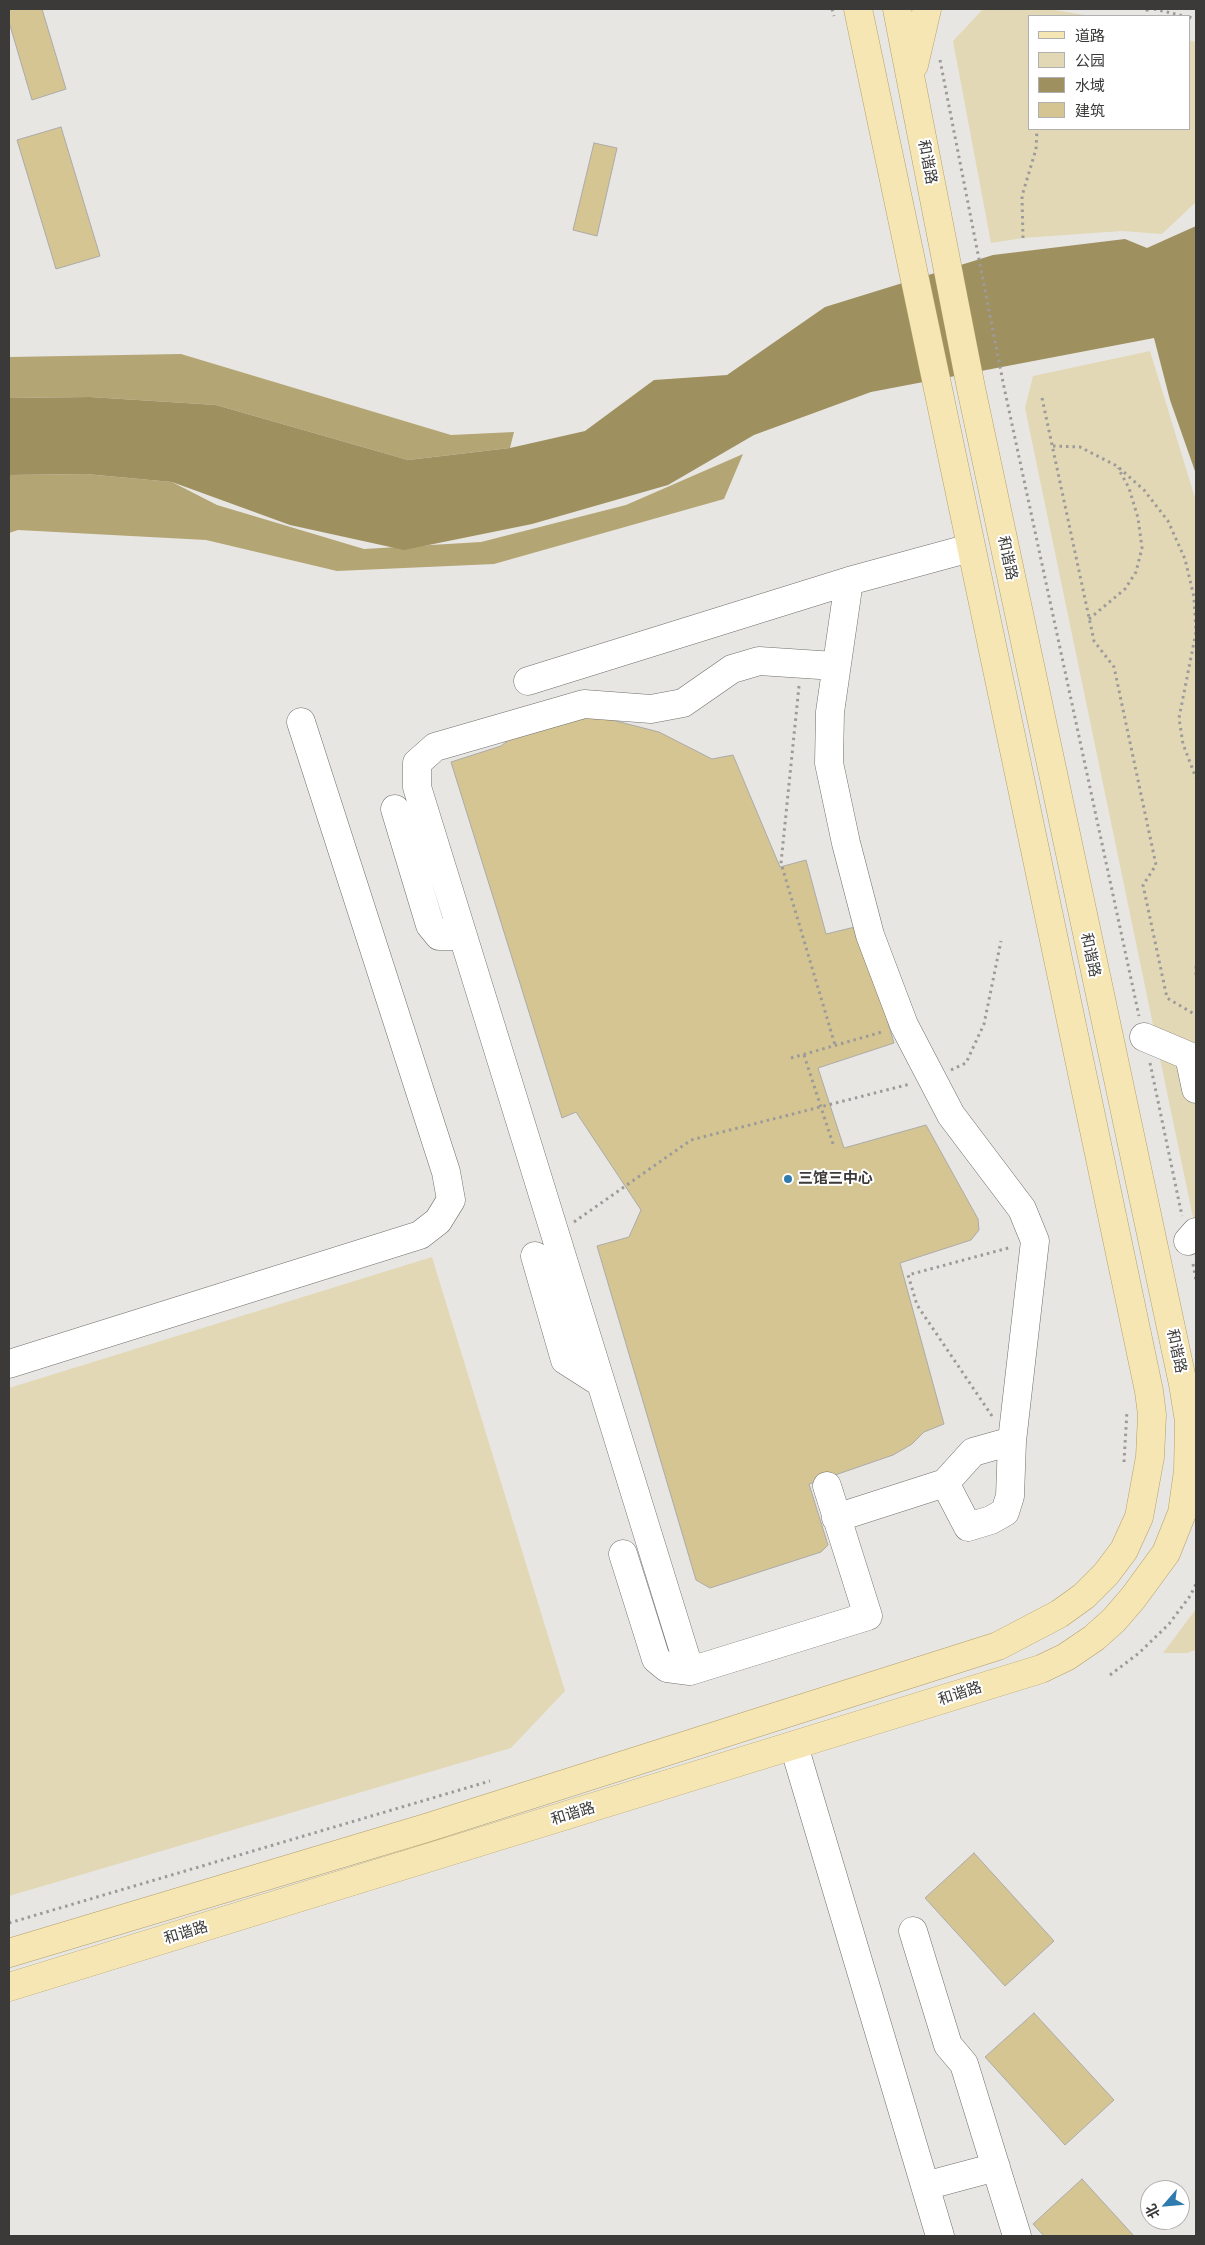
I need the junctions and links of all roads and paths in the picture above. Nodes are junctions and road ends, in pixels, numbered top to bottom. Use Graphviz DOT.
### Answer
graph roads {
  1 [pos="858,9"];
  2 [pos="897,9"];
  3 [pos="926,9"];
  4 [pos="1154,9"];
  5 [pos="1180,15"];
  6 [pos="940,52"];
  7 [pos="912,84"];
  8 [pos="1037,130"];
  9 [pos="1023,238"];
  10 [pos="1042,398"];
  11 [pos="1053,446"];
  12 [pos="1117,466"];
  13 [pos="970,548"];
  14 [pos="849,581"];
  15 [pos="1089,619"];
  16 [pos="801,663"];
  17 [pos="836,666"];
  18 [pos="528,681"];
  19 [pos="301,722"];
  20 [pos="1196,778"];
  21 [pos="396,809"];
  22 [pos="463,936"];
  23 [pos="1001,942"];
  24 [pos="1196,966"];
  25 [pos="1196,977"];
  26 [pos="1196,1015"];
  27 [pos="885,1031"];
  28 [pos="1144,1036"];
  29 [pos="835,1045"];
  30 [pos="804,1054"];
  31 [pos="792,1058"];
  32 [pos="932,1079"];
  33 [pos="1196,1089"];
  34 [pos="834,1147"];
  35 [pos="555,1235"];
  36 [pos="1192,1237"];
  37 [pos="1035,1241"];
  38 [pos="534,1256"];
  39 [pos="1196,1280"];
  40 [pos="9,1364"];
  41 [pos="601,1383"];
  42 [pos="1126,1403"];
  43 [pos="990,1413"];
  44 [pos="1012,1441"];
  45 [pos="1124,1466"];
  46 [pos="945,1483"];
  47 [pos="827,1486"];
  48 [pos="836,1518"];
  49 [pos="622,1554"];
  50 [pos="1196,1584"];
  51 [pos="690,1671"];
  52 [pos="1110,1675"];
  53 [pos="794,1746"];
  54 [pos="495,1780"];
  55 [pos="9,1923"];
  56 [pos="913,1931"];
  57 [pos="9,1953"];
  58 [pos="9,1987"];
  59 [pos="996,2167"];
  60 [pos="925,2186"];
  61 [pos="940,2236"];
  62 [pos="1017,2236"];
  1 -- 13 [label="main road, 和谐路"];
  2 -- 7 [label="main road, 和谐路"];
  3 -- 7 [label="main road"];
  4 -- 5 [label="path"];
  6 -- 28 [label="path"];
  7 -- 53 [label="main road, 和谐路"];
  8 -- 9 [label="path"];
  10 -- 11 [label="path"];
  11 -- 12 [label="path"];
  11 -- 15 [label="path"];
  12 -- 15 [label="path"];
  12 -- 20 [label="path"];
  13 -- 14 [label="street"];
  13 -- 57 [label="main road, 和谐路"];
  14 -- 17 [label="street"];
  14 -- 18 [label="street"];
  15 -- 26 [label="path"];
  16 -- 17 [label="street"];
  16 -- 22 [label="street"];
  16 -- 29 [label="path"];
  17 -- 32 [label="street"];
  19 -- 40 [label="street"];
  21 -- 22 [label="street"];
  22 -- 35 [label="street"];
  23 -- 32 [label="path"];
  24 -- 25 [label="path"];
  27 -- 29 [label="path"];
  28 -- 33 [label="street"];
  28 -- 36 [label="path"];
  29 -- 30 [label="path"];
  30 -- 31 [label="path"];
  30 -- 34 [label="path, bridge"];
  32 -- 35 [label="path"];
  32 -- 37 [label="street"];
  35 -- 41 [label="street"];
  36 -- 39 [label="path"];
  37 -- 43 [label="path"];
  37 -- 44 [label="street"];
  38 -- 41 [label="street"];
  41 -- 51 [label="street"];
  42 -- 45 [label="path"];
  44 -- 46 [label="street"];
  44 -- 46 [label="street"];
  46 -- 48 [label="street"];
  47 -- 48 [label="street"];
  48 -- 51 [label="street"];
  49 -- 51 [label="street"];
  50 -- 52 [label="path"];
  53 -- 58 [label="main road, 和谐路"];
  53 -- 60 [label="street"];
  54 -- 55 [label="path"];
  56 -- 59 [label="street"];
  59 -- 60 [label="street"];
  59 -- 62 [label="street"];
  60 -- 61 [label="street"];
}
